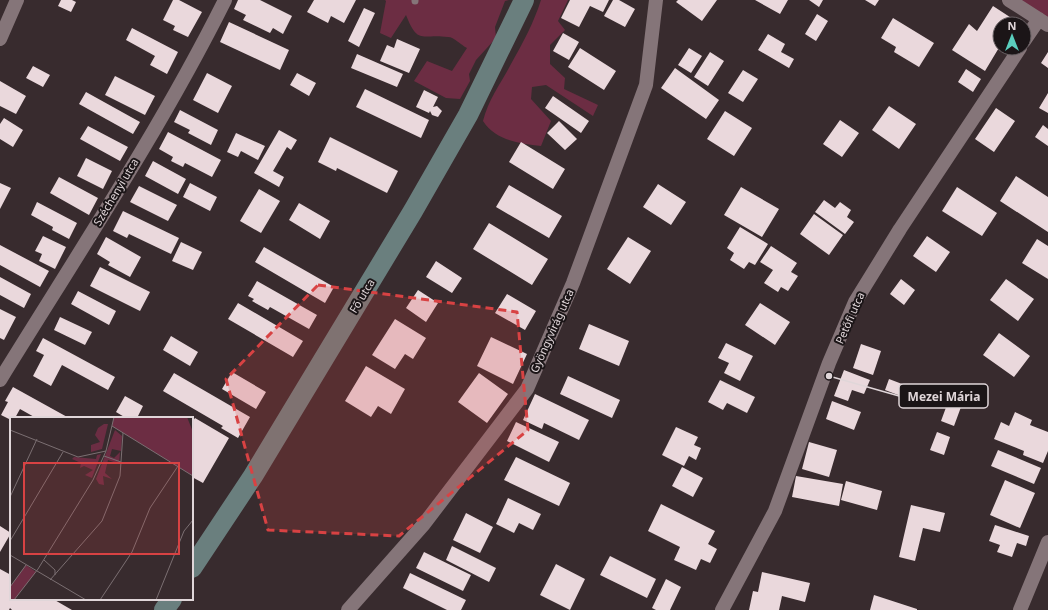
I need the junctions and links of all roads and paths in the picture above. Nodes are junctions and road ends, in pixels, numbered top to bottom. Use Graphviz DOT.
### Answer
graph roads {
  1 [pos="17,0"];
  2 [pos="225,0"];
  3 [pos="656,0"];
  4 [pos="1009,0"];
  5 [pos="521,8"];
  6 [pos="1044,22"];
  7 [pos="1032,34"];
  8 [pos="0,39"];
  9 [pos="1015,56"];
  10 [pos="0,380"];
  11 [pos="1048,542"];
  12 [pos="193,566"];
  13 [pos="171,600"];
  14 [pos="164,610"];
  15 [pos="348,610"];
  16 [pos="722,610"];
  17 [pos="1020,610"];
  1 -- 8 [label="street"];
  2 -- 10 [label="street, Széchenyi utca"];
  3 -- 15 [label="street, Gyöngyvirág utca"];
  4 -- 6 [label="street"];
  5 -- 12 [label="main road, Fő utca"];
  6 -- 7 [label="street"];
  9 -- 16 [label="street, Petőfi utca"];
  11 -- 17 [label="street"];
  13 -- 14 [label="main road"];
}
